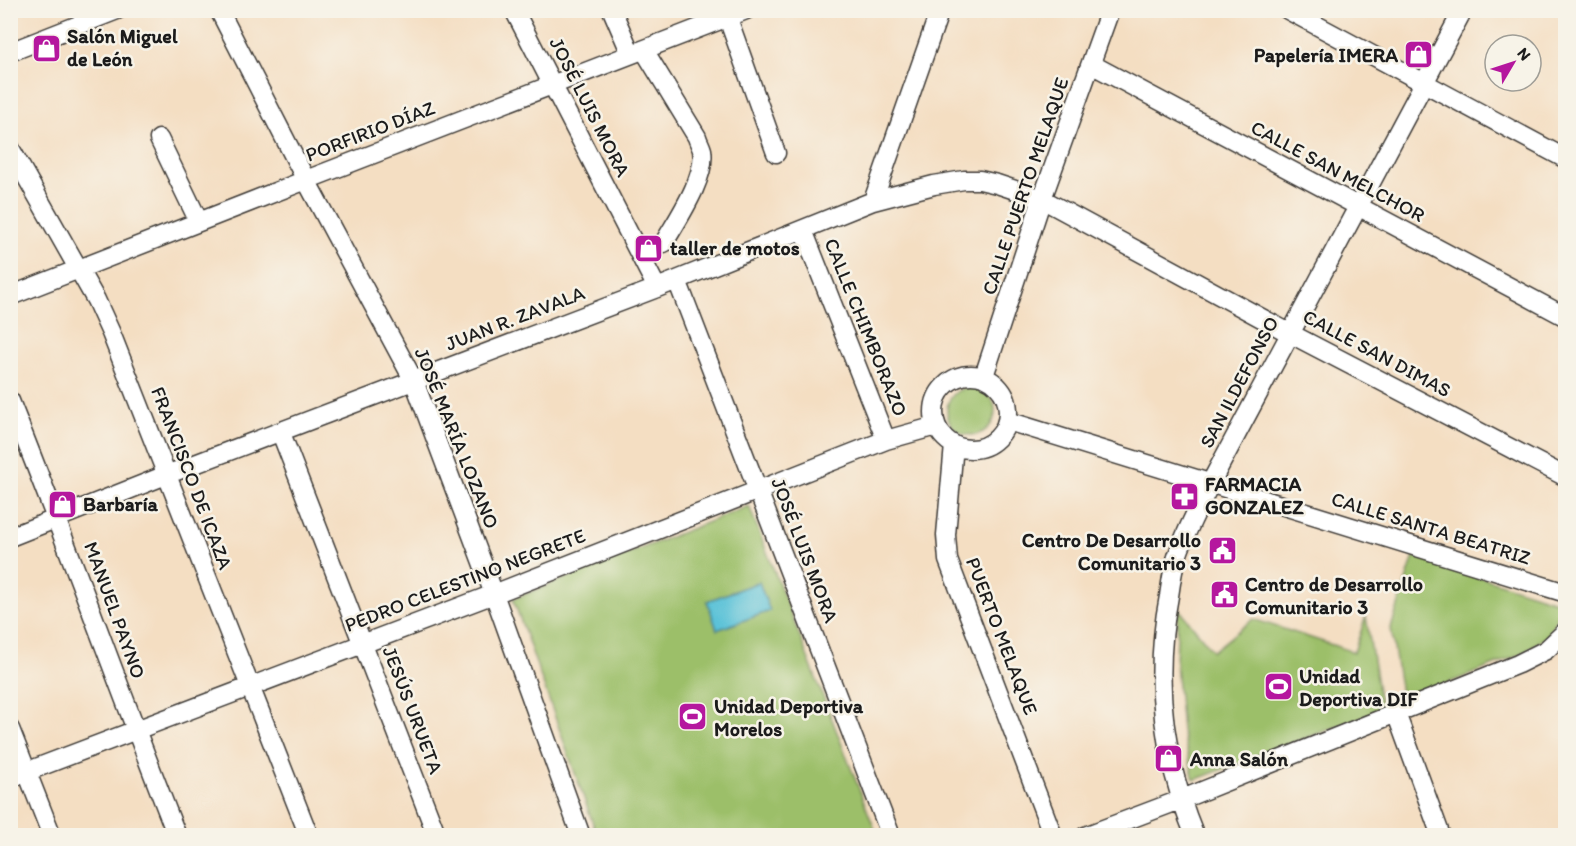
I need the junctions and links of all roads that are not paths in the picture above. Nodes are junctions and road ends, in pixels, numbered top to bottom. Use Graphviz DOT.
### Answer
graph roads {
  1 [pos="117,10"];
  2 [pos="219,10"];
  3 [pos="514,10"];
  4 [pos="612,10"];
  5 [pos="746,10"];
  6 [pos="940,10"];
  7 [pos="1110,10"];
  8 [pos="1288,10"];
  9 [pos="1463,10"];
  10 [pos="727,14"];
  11 [pos="10,52"];
  12 [pos="638,52"];
  13 [pos="1091,64"];
  14 [pos="1424,84"];
  15 [pos="553,85"];
  16 [pos="159,140"];
  17 [pos="10,148"];
  18 [pos="776,153"];
  19 [pos="1566,159"];
  20 [pos="306,180"];
  21 [pos="1042,199"];
  22 [pos="873,201"];
  23 [pos="1358,208"];
  24 [pos="199,222"];
  25 [pos="803,230"];
  26 [pos="664,243"];
  27 [pos="79,269"];
  28 [pos="676,280"];
  29 [pos="657,288"];
  30 [pos="10,296"];
  31 [pos="1566,317"];
  32 [pos="1291,334"];
  33 [pos="984,376"];
  34 [pos="414,381"];
  35 [pos="10,401"];
  36 [pos="1008,421"];
  37 [pos="936,426"];
  38 [pos="281,433"];
  39 [pos="886,440"];
  40 [pos="954,445"];
  41 [pos="166,475"];
  42 [pos="1566,477"];
  43 [pos="1210,484"];
  44 [pos="758,490"];
  45 [pos="58,519"];
  46 [pos="10,537"];
  47 [pos="1566,593"];
  48 [pos="494,594"];
  49 [pos="1566,631"];
  50 [pos="363,644"];
  51 [pos="250,688"];
  52 [pos="1396,712"];
  53 [pos="10,729"];
  54 [pos="135,730"];
  55 [pos="19,775"];
  56 [pos="1180,800"];
  57 [pos="52,836"];
  58 [pos="177,836"];
  59 [pos="309,836"];
  60 [pos="437,836"];
  61 [pos="581,836"];
  62 [pos="891,836"];
  63 [pos="1053,836"];
  64 [pos="1085,836"];
  65 [pos="1195,836"];
  66 [pos="1441,836"];
  1 -- 11 [label="street"];
  2 -- 20 [label="street, JOSÉ MARÍA LOZANO"];
  3 -- 15 [label="street, JOSÉ LUIS MORA"];
  4 -- 12 [label="street"];
  5 -- 10 [label="street, PORFIRIO DÍAZ"];
  6 -- 22 [label="street"];
  7 -- 13 [label="street, CALLE PUERTO MELAQUE"];
  8 -- 14 [label="street"];
  9 -- 14 [label="street, SAN ILDEFONSO"];
  10 -- 12 [label="street, PORFIRIO DÍAZ"];
  10 -- 18 [label="street"];
  12 -- 15 [label="street, PORFIRIO DÍAZ"];
  12 -- 26 [label="street"];
  13 -- 21 [label="street, CALLE PUERTO MELAQUE"];
  13 -- 23 [label="street, CALLE SAN MELCHOR"];
  14 -- 19 [label="street"];
  14 -- 23 [label="street, SAN ILDEFONSO"];
  15 -- 20 [label="street, PORFIRIO DÍAZ"];
  15 -- 29 [label="street, JOSÉ LUIS MORA"];
  16 -- 24 [label="street"];
  17 -- 27 [label="street, FRANCISCO DE ICAZA"];
  20 -- 24 [label="street, PORFIRIO DÍAZ"];
  20 -- 34 [label="street, JOSÉ MARÍA LOZANO"];
  21 -- 22 [label="street, JUAN R. ZAVALA"];
  21 -- 32 [label="street, CALLE SAN DIMAS"];
  21 -- 33 [label="street, CALLE PUERTO MELAQUE"];
  22 -- 25 [label="street, JUAN R. ZAVALA"];
  23 -- 31 [label="street, CALLE SAN MELCHOR"];
  23 -- 32 [label="street, SAN ILDEFONSO"];
  24 -- 27 [label="street, PORFIRIO DÍAZ"];
  25 -- 28 [label="street, JUAN R. ZAVALA"];
  25 -- 39 [label="street, CALLE CHIMBORAZO"];
  27 -- 30 [label="street, PORFIRIO DÍAZ"];
  27 -- 41 [label="street, FRANCISCO DE ICAZA"];
  28 -- 29 [label="street, JUAN R. ZAVALA"];
  28 -- 44 [label="street, JOSÉ LUIS MORA"];
  29 -- 34 [label="street, JUAN R. ZAVALA"];
  32 -- 42 [label="street, CALLE SAN DIMAS"];
  32 -- 43 [label="street, SAN ILDEFONSO"];
  33 -- 36 [label="street"];
  33 -- 37 [label="street"];
  34 -- 38 [label="street, JUAN R. ZAVALA"];
  34 -- 48 [label="street, JOSÉ MARÍA LOZANO"];
  35 -- 45 [label="street, MANUEL PAYNO"];
  36 -- 40 [label="street"];
  36 -- 43 [label="street, CALLE SANTA BEATRIZ"];
  37 -- 39 [label="street, PEDRO CELESTINO NEGRETE"];
  37 -- 40 [label="street"];
  38 -- 41 [label="street, JUAN R. ZAVALA"];
  38 -- 50 [label="street, JESÚS URUETA"];
  39 -- 44 [label="street, PEDRO CELESTINO NEGRETE"];
  40 -- 63 [label="street, PUERTO MELAQUE"];
  41 -- 45 [label="street, JUAN R. ZAVALA"];
  41 -- 51 [label="street, FRANCISCO DE ICAZA"];
  43 -- 47 [label="street, CALLE SANTA BEATRIZ"];
  43 -- 56 [label="street, SAN ILDEFONSO"];
  44 -- 48 [label="street, PEDRO CELESTINO NEGRETE"];
  44 -- 62 [label="street, JOSÉ LUIS MORA"];
  45 -- 46 [label="street, JUAN R. ZAVALA"];
  45 -- 54 [label="street, MANUEL PAYNO"];
  48 -- 50 [label="street, PEDRO CELESTINO NEGRETE"];
  48 -- 61 [label="street, JOSÉ MARÍA LOZANO"];
  49 -- 52 [label="street"];
  50 -- 51 [label="street, PEDRO CELESTINO NEGRETE"];
  50 -- 60 [label="street, JESÚS URUETA"];
  51 -- 54 [label="street, PEDRO CELESTINO NEGRETE"];
  51 -- 59 [label="street, FRANCISCO DE ICAZA"];
  52 -- 56 [label="street"];
  52 -- 66 [label="street"];
  53 -- 55 [label="street"];
  54 -- 55 [label="street, PEDRO CELESTINO NEGRETE"];
  54 -- 58 [label="street, MANUEL PAYNO"];
  55 -- 57 [label="street"];
  56 -- 64 [label="street"];
  56 -- 65 [label="street, SAN ILDEFONSO"];
}
